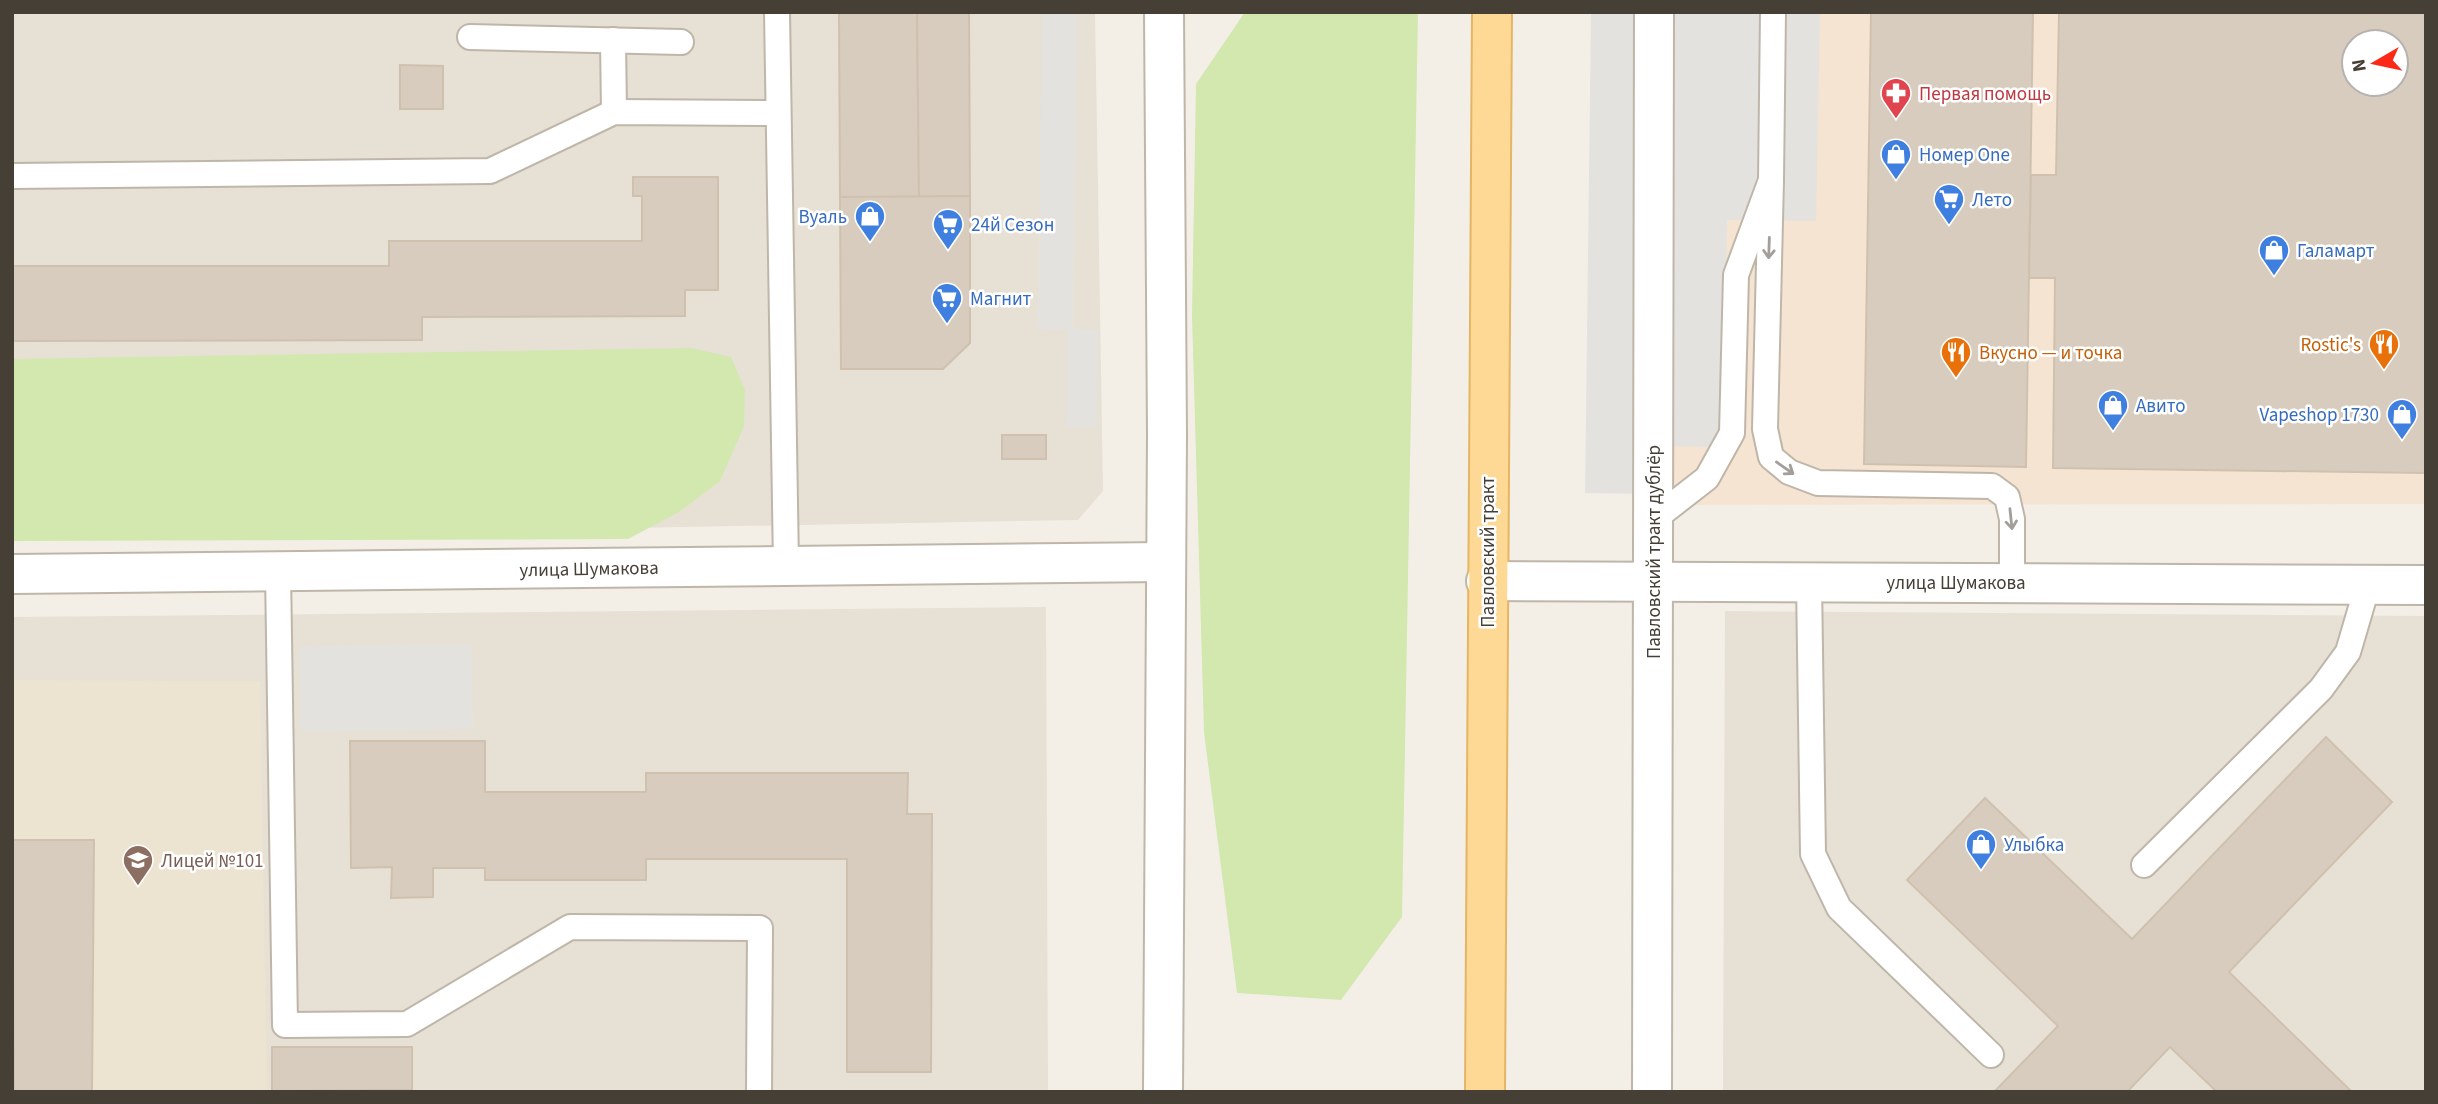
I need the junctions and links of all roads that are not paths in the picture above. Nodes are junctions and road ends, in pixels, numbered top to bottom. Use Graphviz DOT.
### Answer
graph roads {
  1 [pos="777,12"];
  2 [pos="1164,12"];
  3 [pos="1492,12"];
  4 [pos="1654,12"];
  5 [pos="1773,12"];
  6 [pos="470,37"];
  7 [pos="613,40"];
  8 [pos="681,42"];
  9 [pos="614,112"];
  10 [pos="777,113"];
  11 [pos="12,176"];
  12 [pos="1771,180"];
  13 [pos="1653,520"];
  14 [pos="1165,562"];
  15 [pos="786,565"];
  16 [pos="278,572"];
  17 [pos="12,575"];
  18 [pos="1486,581"];
  19 [pos="1653,581"];
  20 [pos="1809,582"];
  21 [pos="2012,582"];
  22 [pos="2368,584"];
  23 [pos="2426,584"];
  24 [pos="2144,865"];
  25 [pos="1991,1055"];
  26 [pos="759,1092"];
  27 [pos="1163,1092"];
  28 [pos="1485,1092"];
  29 [pos="1652,1092"];
  1 -- 10 [label="lane"];
  2 -- 14 [label="street"];
  3 -- 18 [label="main road, Павловский тракт"];
  4 -- 13 [label="street, Павловский тракт дублёр"];
  5 -- 12 [label="lane"];
  6 -- 7 [label="lane"];
  7 -- 8 [label="lane"];
  7 -- 9 [label="lane"];
  9 -- 10 [label="lane"];
  9 -- 11 [label="lane"];
  10 -- 15 [label="lane"];
  12 -- 13 [label="lane"];
  12 -- 21 [label="lane, one-way"];
  13 -- 19 [label="street, Павловский тракт дублёр"];
  14 -- 15 [label="street, улица Шумакова"];
  14 -- 27 [label="street"];
  15 -- 16 [label="street, улица Шумакова"];
  16 -- 17 [label="street, улица Шумакова"];
  16 -- 26 [label="lane"];
  18 -- 19 [label="street, улица Шумакова"];
  18 -- 28 [label="main road, Павловский тракт"];
  19 -- 20 [label="street, улица Шумакова"];
  19 -- 29 [label="street, Павловский тракт дублёр"];
  20 -- 21 [label="street, улица Шумакова"];
  20 -- 25 [label="lane"];
  21 -- 22 [label="street, улица Шумакова"];
  22 -- 23 [label="street, улица Шумакова"];
  22 -- 24 [label="lane"];
}
